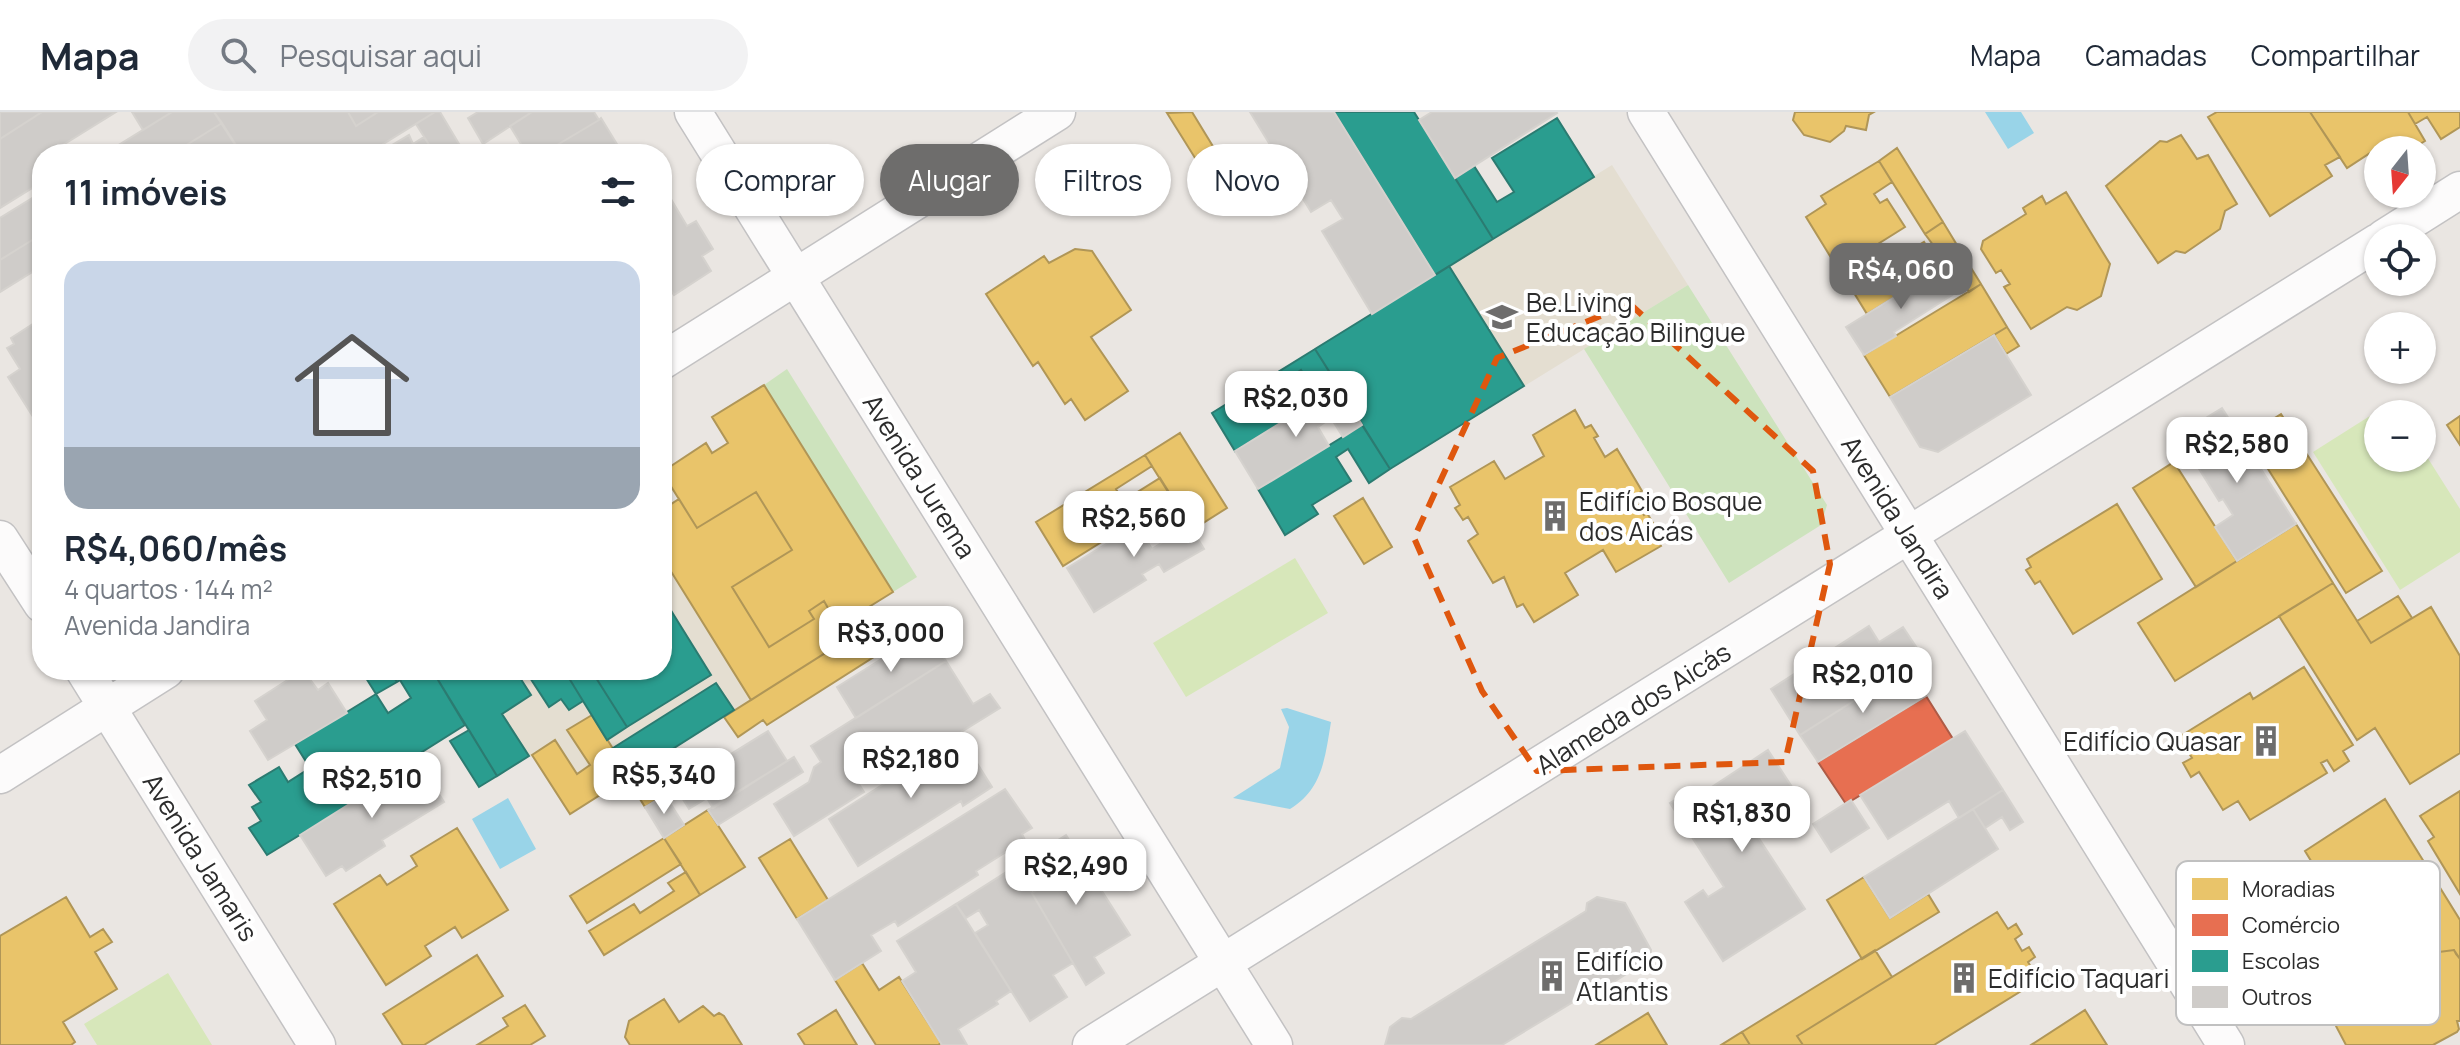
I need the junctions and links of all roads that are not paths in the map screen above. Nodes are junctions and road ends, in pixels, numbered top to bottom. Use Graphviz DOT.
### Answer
graph roads {
  1 [pos="693,112"];
  2 [pos="1057,112"];
  3 [pos="1646,112"];
  4 [pos="2460,190"];
  5 [pos="2406,224"];
  6 [pos="2364,251"];
  7 [pos="796,277"];
  8 [pos="672,355"];
  9 [pos="1909,535"];
  10 [pos="0,539"];
  11 [pos="32,589"];
  12 [pos="90,680"];
  13 [pos="150,680"];
  14 [pos="108,707"];
  15 [pos="0,775"];
  16 [pos="1224,963"];
  17 [pos="2176,965"];
  18 [pos="2214,1025"];
  19 [pos="317,1045"];
  20 [pos="1091,1045"];
  21 [pos="1274,1045"];
  22 [pos="2226,1045"];
  1 -- 7 [label="street, Avenida Jurema"];
  2 -- 7 [label="street"];
  3 -- 9 [label="street, Avenida Jandira"];
  4 -- 5 [label="street"];
  6 -- 9 [label="street, Alameda dos Aicás"];
  7 -- 8 [label="street"];
  7 -- 16 [label="street, Avenida Jurema"];
  9 -- 16 [label="street, Alameda dos Aicás"];
  9 -- 17 [label="street, Avenida Jandira"];
  10 -- 11 [label="street"];
  12 -- 14 [label="street, Avenida Jamaris"];
  13 -- 14 [label="street"];
  14 -- 15 [label="street"];
  14 -- 19 [label="street, Avenida Jamaris"];
  16 -- 20 [label="street, Alameda dos Aicás"];
  16 -- 21 [label="street, Avenida Jurema"];
  18 -- 22 [label="street, Avenida Jandira"];
}
